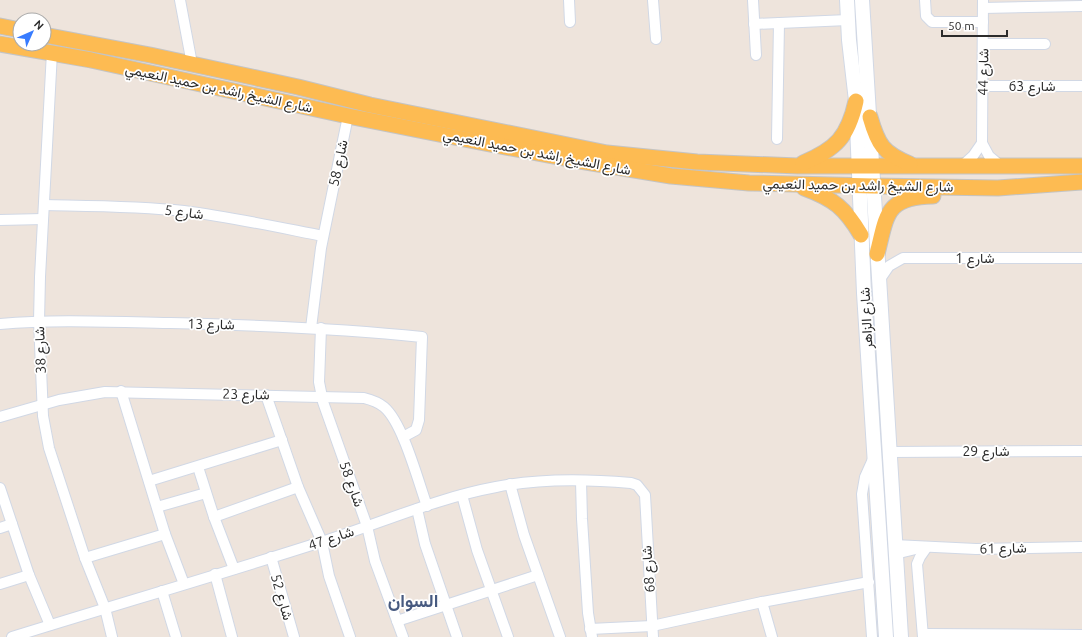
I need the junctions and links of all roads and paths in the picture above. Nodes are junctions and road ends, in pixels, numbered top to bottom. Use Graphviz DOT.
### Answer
graph roads {
  1 [pos="180,0"];
  2 [pos="569,0"];
  3 [pos="653,0"];
  4 [pos="753,0"];
  5 [pos="847,0"];
  6 [pos="862,0"];
  7 [pos="925,0"];
  8 [pos="983,4"];
  9 [pos="1082,6"];
  10 [pos="848,20"];
  11 [pos="570,22"];
  12 [pos="983,22"];
  13 [pos="779,23"];
  14 [pos="754,24"];
  15 [pos="0,26"];
  16 [pos="12,28"];
  17 [pos="52,37"];
  18 [pos="656,39"];
  19 [pos="0,44"];
  20 [pos="983,44"];
  21 [pos="1045,44"];
  22 [pos="12,46"];
  23 [pos="52,52"];
  24 [pos="150,55"];
  25 [pos="756,55"];
  26 [pos="90,60"];
  27 [pos="192,64"];
  28 [pos="982,86"];
  29 [pos="1082,86"];
  30 [pos="298,87"];
  31 [pos="232,91"];
  32 [pos="856,101"];
  33 [pos="348,116"];
  34 [pos="870,117"];
  35 [pos="777,139"];
  36 [pos="982,143"];
  37 [pos="798,166"];
  38 [pos="866,166"];
  39 [pos="915,166"];
  40 [pos="962,166"];
  41 [pos="1000,166"];
  42 [pos="1082,166"];
  43 [pos="1082,182"];
  44 [pos="792,184"];
  45 [pos="866,186"];
  46 [pos="998,188"];
  47 [pos="44,205"];
  48 [pos="43,219"];
  49 [pos="0,220"];
  50 [pos="861,235"];
  51 [pos="323,236"];
  52 [pos="877,254"];
  53 [pos="1082,258"];
  54 [pos="878,282"];
  55 [pos="39,321"];
  56 [pos="0,324"];
  57 [pos="316,328"];
  58 [pos="121,391"];
  59 [pos="266,395"];
  60 [pos="870,395"];
  61 [pos="321,396"];
  62 [pos="42,404"];
  63 [pos="886,411"];
  64 [pos="0,417"];
  65 [pos="403,438"];
  66 [pos="282,440"];
  67 [pos="1082,451"];
  68 [pos="889,452"];
  69 [pos="874,457"];
  70 [pos="198,467"];
  71 [pos="149,481"];
  72 [pos="581,481"];
  73 [pos="510,484"];
  74 [pos="298,487"];
  75 [pos="0,488"];
  76 [pos="206,493"];
  77 [pos="462,495"];
  78 [pos="646,501"];
  79 [pos="157,507"];
  80 [pos="422,507"];
  81 [pos="214,517"];
  82 [pos="12,524"];
  83 [pos="367,526"];
  84 [pos="0,528"];
  85 [pos="165,534"];
  86 [pos="322,542"];
  87 [pos="926,547"];
  88 [pos="1082,547"];
  89 [pos="895,549"];
  90 [pos="271,557"];
  91 [pos="85,558"];
  92 [pos="234,569"];
  93 [pos="215,574"];
  94 [pos="29,575"];
  95 [pos="538,575"];
  96 [pos="869,582"];
  97 [pos="0,584"];
  98 [pos="184,584"];
  99 [pos="491,590"];
  100 [pos="162,591"];
  101 [pos="762,602"];
  102 [pos="884,603"];
  103 [pos="446,605"];
  104 [pos="105,608"];
  105 [pos="397,621"];
  106 [pos="900,623"];
  107 [pos="50,625"];
  108 [pos="652,626"];
  109 [pos="591,633"];
  110 [pos="923,635"];
  111 [pos="1082,635"];
  112 [pos="974,636"];
  113 [pos="1016,636"];
  114 [pos="1056,636"];
  115 [pos="12,637"];
  116 [pos="112,637"];
  117 [pos="176,637"];
  118 [pos="232,637"];
  119 [pos="294,637"];
  120 [pos="350,637"];
  121 [pos="403,637"];
  122 [pos="457,637"];
  123 [pos="508,637"];
  124 [pos="560,637"];
  125 [pos="653,637"];
  126 [pos="772,637"];
  127 [pos="872,637"];
  128 [pos="886,637"];
  129 [pos="901,637"];
  1 -- 27 [label="street"];
  2 -- 11 [label="street"];
  3 -- 18 [label="street"];
  4 -- 14 [label="street"];
  5 -- 10 [label="main road, شارع الزاهر"];
  6 -- 34 [label="main road, شارع الزاهر"];
  7 -- 12 [label="street"];
  8 -- 9 [label="street"];
  8 -- 12 [label="street, شارع 44"];
  10 -- 13 [label="street"];
  10 -- 32 [label="main road, شارع الزاهر"];
  12 -- 20 [label="street, شارع 44"];
  13 -- 14 [label="street"];
  13 -- 35 [label="street"];
  14 -- 25 [label="street"];
  15 -- 16 [label="main road"];
  17 -- 24 [label="main road, شارع الشيخ راشد بن حميد النعيمي"];
  19 -- 22 [label="main road, شارع الشيخ راشد بن حميد النعيمي"];
  20 -- 21 [label="street"];
  20 -- 28 [label="street, شارع 44"];
  23 -- 26 [label="main road, شارع الشيخ راشد بن حميد النعيمي"];
  23 -- 47 [label="street, شارع 38"];
  24 -- 26 [label="main road"];
  24 -- 27 [label="main road, شارع الشيخ راشد بن حميد النعيمي"];
  26 -- 31 [label="main road, شارع الشيخ راشد بن حميد النعيمي"];
  27 -- 30 [label="main road, شارع الشيخ راشد بن حميد النعيمي"];
  28 -- 29 [label="street, شارع 63"];
  28 -- 36 [label="street, شارع 44"];
  30 -- 31 [label="main road"];
  30 -- 37 [label="main road, شارع الشيخ راشد بن حميد النعيمي"];
  31 -- 33 [label="main road, شارع الشيخ راشد بن حميد النعيمي"];
  32 -- 37 [label="main road"];
  32 -- 38 [label="main road, شارع الزاهر"];
  33 -- 44 [label="main road, شارع الشيخ راشد بن حميد النعيمي"];
  33 -- 51 [label="street, شارع 58"];
  34 -- 38 [label="main road, شارع الزاهر"];
  34 -- 39 [label="main road"];
  36 -- 40 [label="street"];
  36 -- 41 [label="street"];
  37 -- 38 [label="main road, شارع الشيخ راشد بن حميد النعيمي"];
  38 -- 39 [label="main road, شارع الشيخ راشد بن حميد النعيمي"];
  38 -- 45 [label="main road, شارع الزاهر"];
  39 -- 40 [label="main road, شارع الشيخ راشد بن حميد النعيمي"];
  40 -- 41 [label="main road, شارع الشيخ راشد بن حميد النعيمي"];
  41 -- 42 [label="main road, شارع الشيخ راشد بن حميد النعيمي"];
  43 -- 46 [label="main road, شارع الشيخ راشد بن حميد النعيمي"];
  44 -- 45 [label="main road, شارع الشيخ راشد بن حميد النعيمي"];
  44 -- 50 [label="main road"];
  45 -- 46 [label="main road, شارع الشيخ راشد بن حميد النعيمي"];
  45 -- 50 [label="main road, شارع الزاهر"];
  45 -- 52 [label="main road, شارع الزاهر"];
  46 -- 52 [label="main road"];
  47 -- 48 [label="street, شارع 38"];
  47 -- 51 [label="street, شارع 5"];
  48 -- 49 [label="street"];
  48 -- 55 [label="street, شارع 38"];
  50 -- 60 [label="main road, شارع الزاهر"];
  51 -- 57 [label="street, شارع 58"];
  52 -- 54 [label="main road, شارع الزاهر"];
  53 -- 54 [label="street, شارع 1"];
  54 -- 63 [label="main road, شارع الزاهر"];
  55 -- 56 [label="street, شارع 13"];
  55 -- 57 [label="street, شارع 13"];
  55 -- 62 [label="street, شارع 38"];
  57 -- 61 [label="street, شارع 58"];
  57 -- 65 [label="street, شارع 13"];
  58 -- 59 [label="street, شارع 23"];
  58 -- 62 [label="street, شارع 23"];
  58 -- 71 [label="street"];
  59 -- 61 [label="street, شارع 23"];
  59 -- 66 [label="street"];
  60 -- 63 [label="main road"];
  60 -- 69 [label="main road, شارع الزاهر"];
  61 -- 65 [label="street, شارع 23"];
  61 -- 83 [label="street, شارع 58"];
  62 -- 64 [label="street, شارع 23"];
  62 -- 91 [label="street, شارع 38"];
  63 -- 68 [label="main road, شارع الزاهر"];
  65 -- 80 [label="street, شارع 23"];
  66 -- 70 [label="street"];
  66 -- 74 [label="street"];
  67 -- 68 [label="street, شارع 29"];
  68 -- 89 [label="main road, شارع الزاهر"];
  69 -- 96 [label="street"];
  69 -- 102 [label="main road, شارع الزاهر"];
  70 -- 71 [label="street"];
  70 -- 76 [label="street"];
  71 -- 79 [label="street"];
  72 -- 73 [label="street, شارع 47"];
  72 -- 78 [label="street, شارع 47"];
  72 -- 109 [label="street"];
  73 -- 77 [label="street, شارع 47"];
  73 -- 95 [label="street"];
  74 -- 81 [label="street"];
  74 -- 86 [label="street"];
  75 -- 82 [label="street"];
  76 -- 79 [label="street"];
  76 -- 81 [label="street"];
  77 -- 80 [label="street, شارع 47"];
  77 -- 99 [label="street"];
  78 -- 108 [label="street, شارع 68"];
  79 -- 85 [label="street"];
  80 -- 83 [label="street, شارع 47"];
  80 -- 103 [label="street, شارع 23"];
  81 -- 92 [label="street"];
  82 -- 84 [label="street"];
  82 -- 94 [label="street"];
  83 -- 86 [label="street, شارع 47"];
  83 -- 105 [label="street, شارع 58"];
  85 -- 91 [label="street"];
  85 -- 98 [label="street"];
  86 -- 90 [label="street, شارع 47"];
  86 -- 120 [label="street"];
  87 -- 88 [label="street, شارع 61"];
  87 -- 89 [label="street, شارع 61"];
  87 -- 110 [label="street"];
  89 -- 106 [label="main road, شارع الزاهر"];
  90 -- 92 [label="street, شارع 47"];
  90 -- 119 [label="street, شارع 52"];
  91 -- 104 [label="street, شارع 38"];
  92 -- 93 [label="street, شارع 47"];
  93 -- 98 [label="street, شارع 47"];
  93 -- 118 [label="street"];
  94 -- 97 [label="street"];
  94 -- 107 [label="street"];
  95 -- 99 [label="street"];
  95 -- 124 [label="street"];
  96 -- 101 [label="street"];
  96 -- 127 [label="street"];
  98 -- 100 [label="street, شارع 47"];
  99 -- 103 [label="street"];
  99 -- 123 [label="street"];
  100 -- 104 [label="street, شارع 47"];
  100 -- 117 [label="street"];
  101 -- 108 [label="street"];
  101 -- 126 [label="street"];
  102 -- 106 [label="main road"];
  102 -- 128 [label="main road, شارع الزاهر"];
  103 -- 105 [label="street"];
  103 -- 122 [label="street, شارع 23"];
  104 -- 107 [label="street, شارع 47"];
  104 -- 116 [label="street, شارع 38"];
  105 -- 121 [label="street, شارع 58"];
  106 -- 129 [label="main road, شارع الزاهر"];
  107 -- 115 [label="street, شارع 47"];
  108 -- 109 [label="street"];
  108 -- 125 [label="street, شارع 68"];
  110 -- 112 [label="street"];
  111 -- 114 [label="street"];
  112 -- 113 [label="street"];
  113 -- 114 [label="street"];
}
